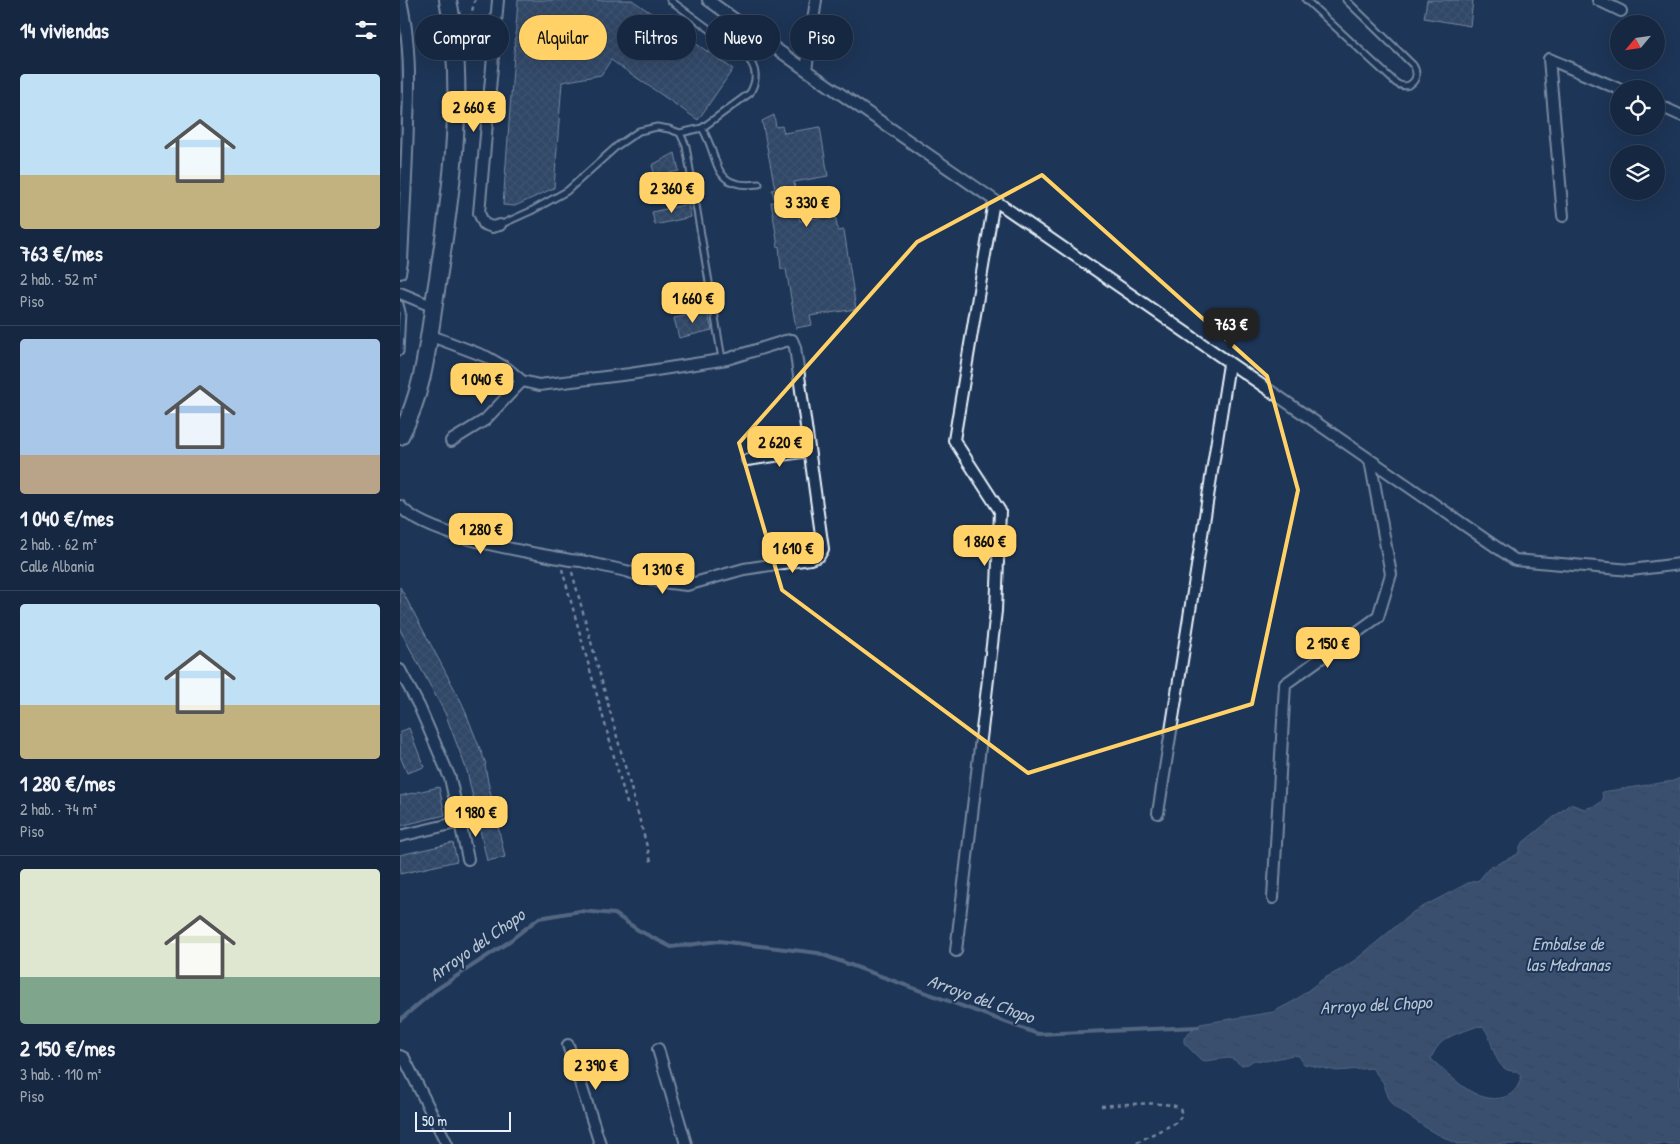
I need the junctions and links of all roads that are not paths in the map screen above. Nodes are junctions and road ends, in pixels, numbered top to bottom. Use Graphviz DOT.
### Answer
graph roads {
  1 [pos="401,0"];
  2 [pos="448,0"];
  3 [pos="498,0"];
  4 [pos="670,0"];
  5 [pos="708,0"];
  6 [pos="816,0"];
  7 [pos="1306,0"];
  8 [pos="1346,0"];
  9 [pos="1598,0"];
  10 [pos="721,3"];
  11 [pos="1621,11"];
  12 [pos="806,70"];
  13 [pos="1610,85"];
  14 [pos="1665,108"];
  15 [pos="1680,114"];
  16 [pos="702,128"];
  17 [pos="680,133"];
  18 [pos="404,149"];
  19 [pos="759,184"];
  20 [pos="994,201"];
  21 [pos="1563,216"];
  22 [pos="500,226"];
  23 [pos="400,273"];
  24 [pos="400,293"];
  25 [pos="400,304"];
  26 [pos="434,307"];
  27 [pos="429,335"];
  28 [pos="400,352"];
  29 [pos="722,359"];
  30 [pos="1229,364"];
  31 [pos="522,381"];
  32 [pos="400,436"];
  33 [pos="451,441"];
  34 [pos="809,451"];
  35 [pos="747,460"];
  36 [pos="1370,460"];
  37 [pos="400,506"];
  38 [pos="1680,564"];
  39 [pos="400,670"];
  40 [pos="403,683"];
  41 [pos="1158,813"];
  42 [pos="460,822"];
  43 [pos="400,836"];
  44 [pos="468,859"];
  45 [pos="1273,898"];
  46 [pos="956,951"];
  47 [pos="568,1045"];
  48 [pos="658,1049"];
  49 [pos="400,1056"];
  50 [pos="447,1144"];
  51 [pos="600,1144"];
  52 [pos="686,1144"];
  1 -- 18 [label="street"];
  2 -- 26 [label="main road"];
  3 -- 22 [label="street"];
  4 -- 16 [label="lane"];
  5 -- 10 [label="street"];
  6 -- 12 [label="street"];
  7 -- 8 [label="lane"];
  9 -- 11 [label="street"];
  10 -- 12 [label="street"];
  12 -- 20 [label="street"];
  13 -- 21 [label="street"];
  14 -- 15 [label="street"];
  16 -- 17 [label="lane"];
  16 -- 19 [label="lane"];
  17 -- 22 [label="lane"];
  17 -- 29 [label="lane"];
  18 -- 23 [label="street"];
  20 -- 30 [label="street"];
  20 -- 46 [label="street"];
  24 -- 26 [label="street"];
  25 -- 28 [label="lane"];
  26 -- 27 [label="main road"];
  27 -- 31 [label="street"];
  27 -- 32 [label="main road"];
  29 -- 31 [label="street"];
  29 -- 34 [label="street"];
  30 -- 36 [label="street"];
  30 -- 41 [label="street"];
  31 -- 33 [label="street"];
  34 -- 35 [label="street"];
  34 -- 37 [label="street"];
  36 -- 38 [label="street"];
  36 -- 45 [label="street"];
  39 -- 40 [label="street"];
  40 -- 42 [label="street"];
  42 -- 43 [label="street"];
  42 -- 44 [label="street"];
  47 -- 51 [label="street"];
  48 -- 52 [label="street"];
  49 -- 50 [label="street"];
}
